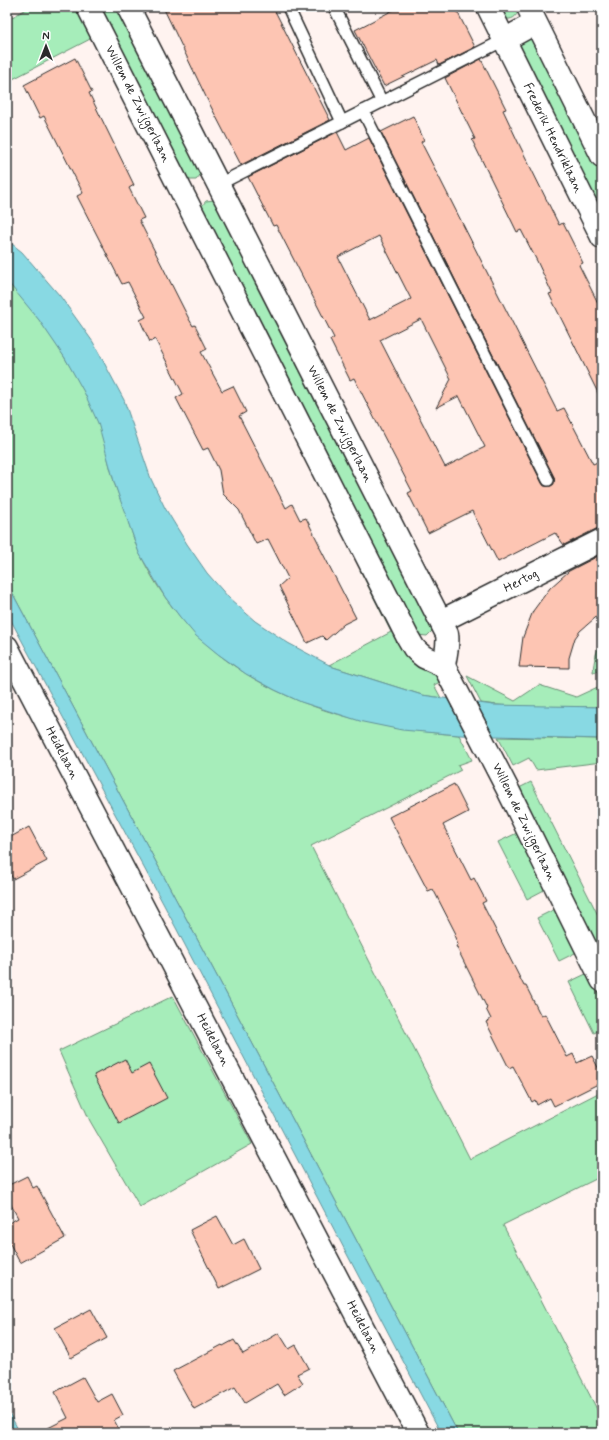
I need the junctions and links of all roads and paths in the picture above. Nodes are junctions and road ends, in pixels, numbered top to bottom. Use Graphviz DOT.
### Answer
graph roads {
  1 [pos="88,7"];
  2 [pos="128,7"];
  3 [pos="288,7"];
  4 [pos="334,7"];
  5 [pos="488,7"];
  6 [pos="531,15"];
  7 [pos="504,40"];
  8 [pos="382,102"];
  9 [pos="363,111"];
  10 [pos="342,122"];
  11 [pos="602,156"];
  12 [pos="219,184"];
  13 [pos="188,201"];
  14 [pos="602,237"];
  15 [pos="548,480"];
  16 [pos="602,540"];
  17 [pos="441,622"];
  18 [pos="7,647"];
  19 [pos="449,675"];
  20 [pos="601,974"];
  21 [pos="418,1433"];
  1 -- 13 [label="street, Willem de Zwijgerlaan"];
  2 -- 12 [label="street, Willem de Zwijgerlaan"];
  3 -- 10 [label="lane"];
  4 -- 8 [label="lane"];
  5 -- 7 [label="street, Frederik Hendriklaan"];
  6 -- 7 [label="street"];
  6 -- 11 [label="street"];
  7 -- 8 [label="lane"];
  7 -- 14 [label="street, Frederik Hendriklaan"];
  8 -- 9 [label="lane"];
  9 -- 10 [label="lane"];
  9 -- 15 [label="lane"];
  10 -- 12 [label="lane"];
  12 -- 13 [label="street"];
  12 -- 17 [label="street, Willem de Zwijgerlaan"];
  13 -- 19 [label="street, Willem de Zwijgerlaan"];
  16 -- 17 [label="street, Hertog"];
  17 -- 19 [label="street, Willem de Zwijgerlaan"];
  18 -- 21 [label="street, Heidelaan"];
  19 -- 20 [label="street, Willem de Zwijgerlaan"];
}
